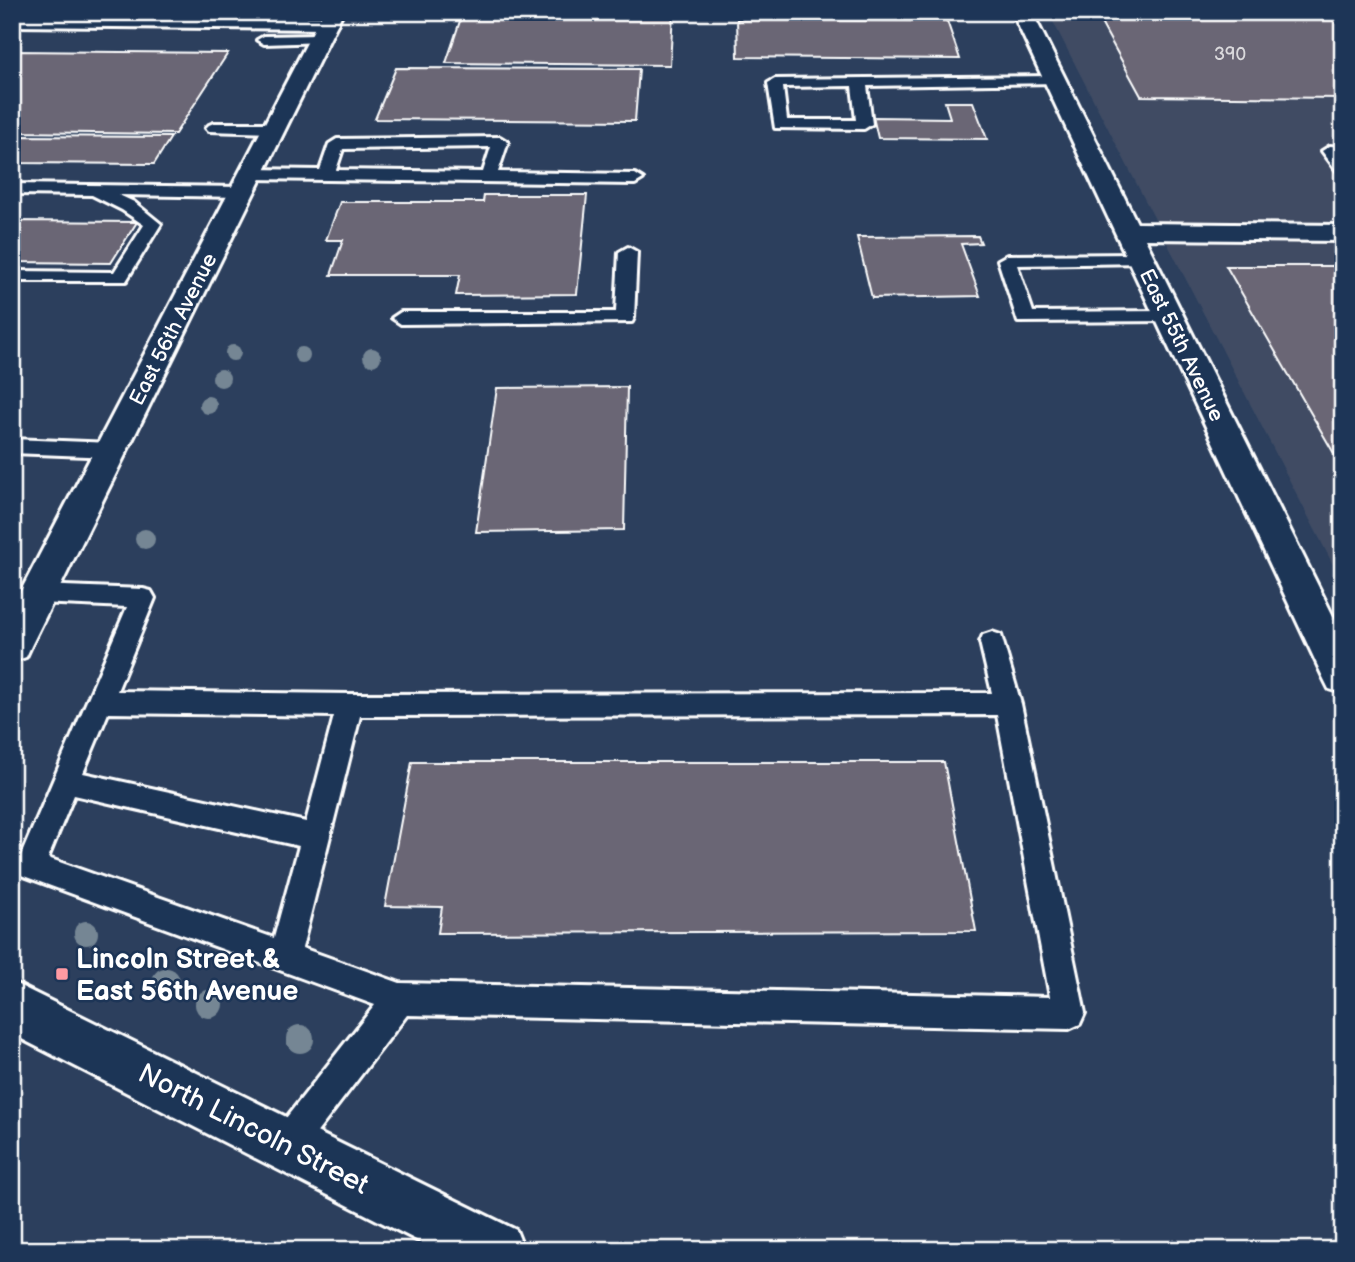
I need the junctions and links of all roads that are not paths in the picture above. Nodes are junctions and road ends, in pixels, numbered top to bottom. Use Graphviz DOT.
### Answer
graph roads {
  1 [pos="1022,12"];
  2 [pos="12,20"];
  3 [pos="327,25"];
  4 [pos="264,40"];
  5 [pos="1054,80"];
  6 [pos="859,82"];
  7 [pos="214,128"];
  8 [pos="274,128"];
  9 [pos="1343,152"];
  10 [pos="1343,168"];
  11 [pos="326,175"];
  12 [pos="489,177"];
  13 [pos="635,179"];
  14 [pos="247,183"];
  15 [pos="12,189"];
  16 [pos="95,190"];
  17 [pos="1127,231"];
  18 [pos="1343,233"];
  19 [pos="628,252"];
  20 [pos="1141,259"];
  21 [pos="12,276"];
  22 [pos="1169,317"];
  23 [pos="401,318"];
  24 [pos="12,446"];
  25 [pos="112,450"];
  26 [pos="38,594"];
  27 [pos="992,642"];
  28 [pos="12,646"];
  29 [pos="1343,677"];
  30 [pos="99,702"];
  31 [pos="1008,704"];
  32 [pos="350,705"];
  33 [pos="64,781"];
  34 [pos="315,837"];
  35 [pos="285,955"];
  36 [pos="400,999"];
  37 [pos="12,1007"];
  38 [pos="287,1144"];
  39 [pos="496,1250"];
  1 -- 5 [label="street, East 55th Avenue"];
  2 -- 3 [label="street"];
  3 -- 4 [label="lane"];
  3 -- 8 [label="street, East 56th Avenue"];
  5 -- 6 [label="lane"];
  5 -- 17 [label="street, East 55th Avenue"];
  6 -- 6 [label="lane"];
  7 -- 8 [label="lane"];
  8 -- 14 [label="street, East 56th Avenue"];
  9 -- 10 [label="lane"];
  11 -- 12 [label="lane"];
  11 -- 12 [label="lane"];
  11 -- 14 [label="lane"];
  12 -- 13 [label="lane"];
  14 -- 16 [label="lane"];
  14 -- 25 [label="street, East 56th Avenue"];
  15 -- 16 [label="lane"];
  16 -- 21 [label="lane"];
  17 -- 18 [label="street"];
  17 -- 20 [label="street, East 55th Avenue"];
  19 -- 23 [label="lane"];
  20 -- 22 [label="street, East 55th Avenue"];
  20 -- 22 [label="lane"];
  22 -- 29 [label="street, East 55th Avenue"];
  24 -- 25 [label="lane"];
  25 -- 26 [label="street, East 56th Avenue"];
  26 -- 28 [label="street, East 56th Avenue"];
  26 -- 30 [label="lane"];
  27 -- 31 [label="lane"];
  30 -- 32 [label="lane"];
  30 -- 33 [label="lane"];
  31 -- 32 [label="lane"];
  31 -- 36 [label="lane"];
  32 -- 34 [label="lane"];
  33 -- 34 [label="lane"];
  33 -- 35 [label="lane"];
  34 -- 35 [label="lane"];
  35 -- 36 [label="lane"];
  36 -- 38 [label="lane"];
  37 -- 38 [label="street, North Lincoln Street"];
  38 -- 39 [label="street, North Lincoln Street"];
}
